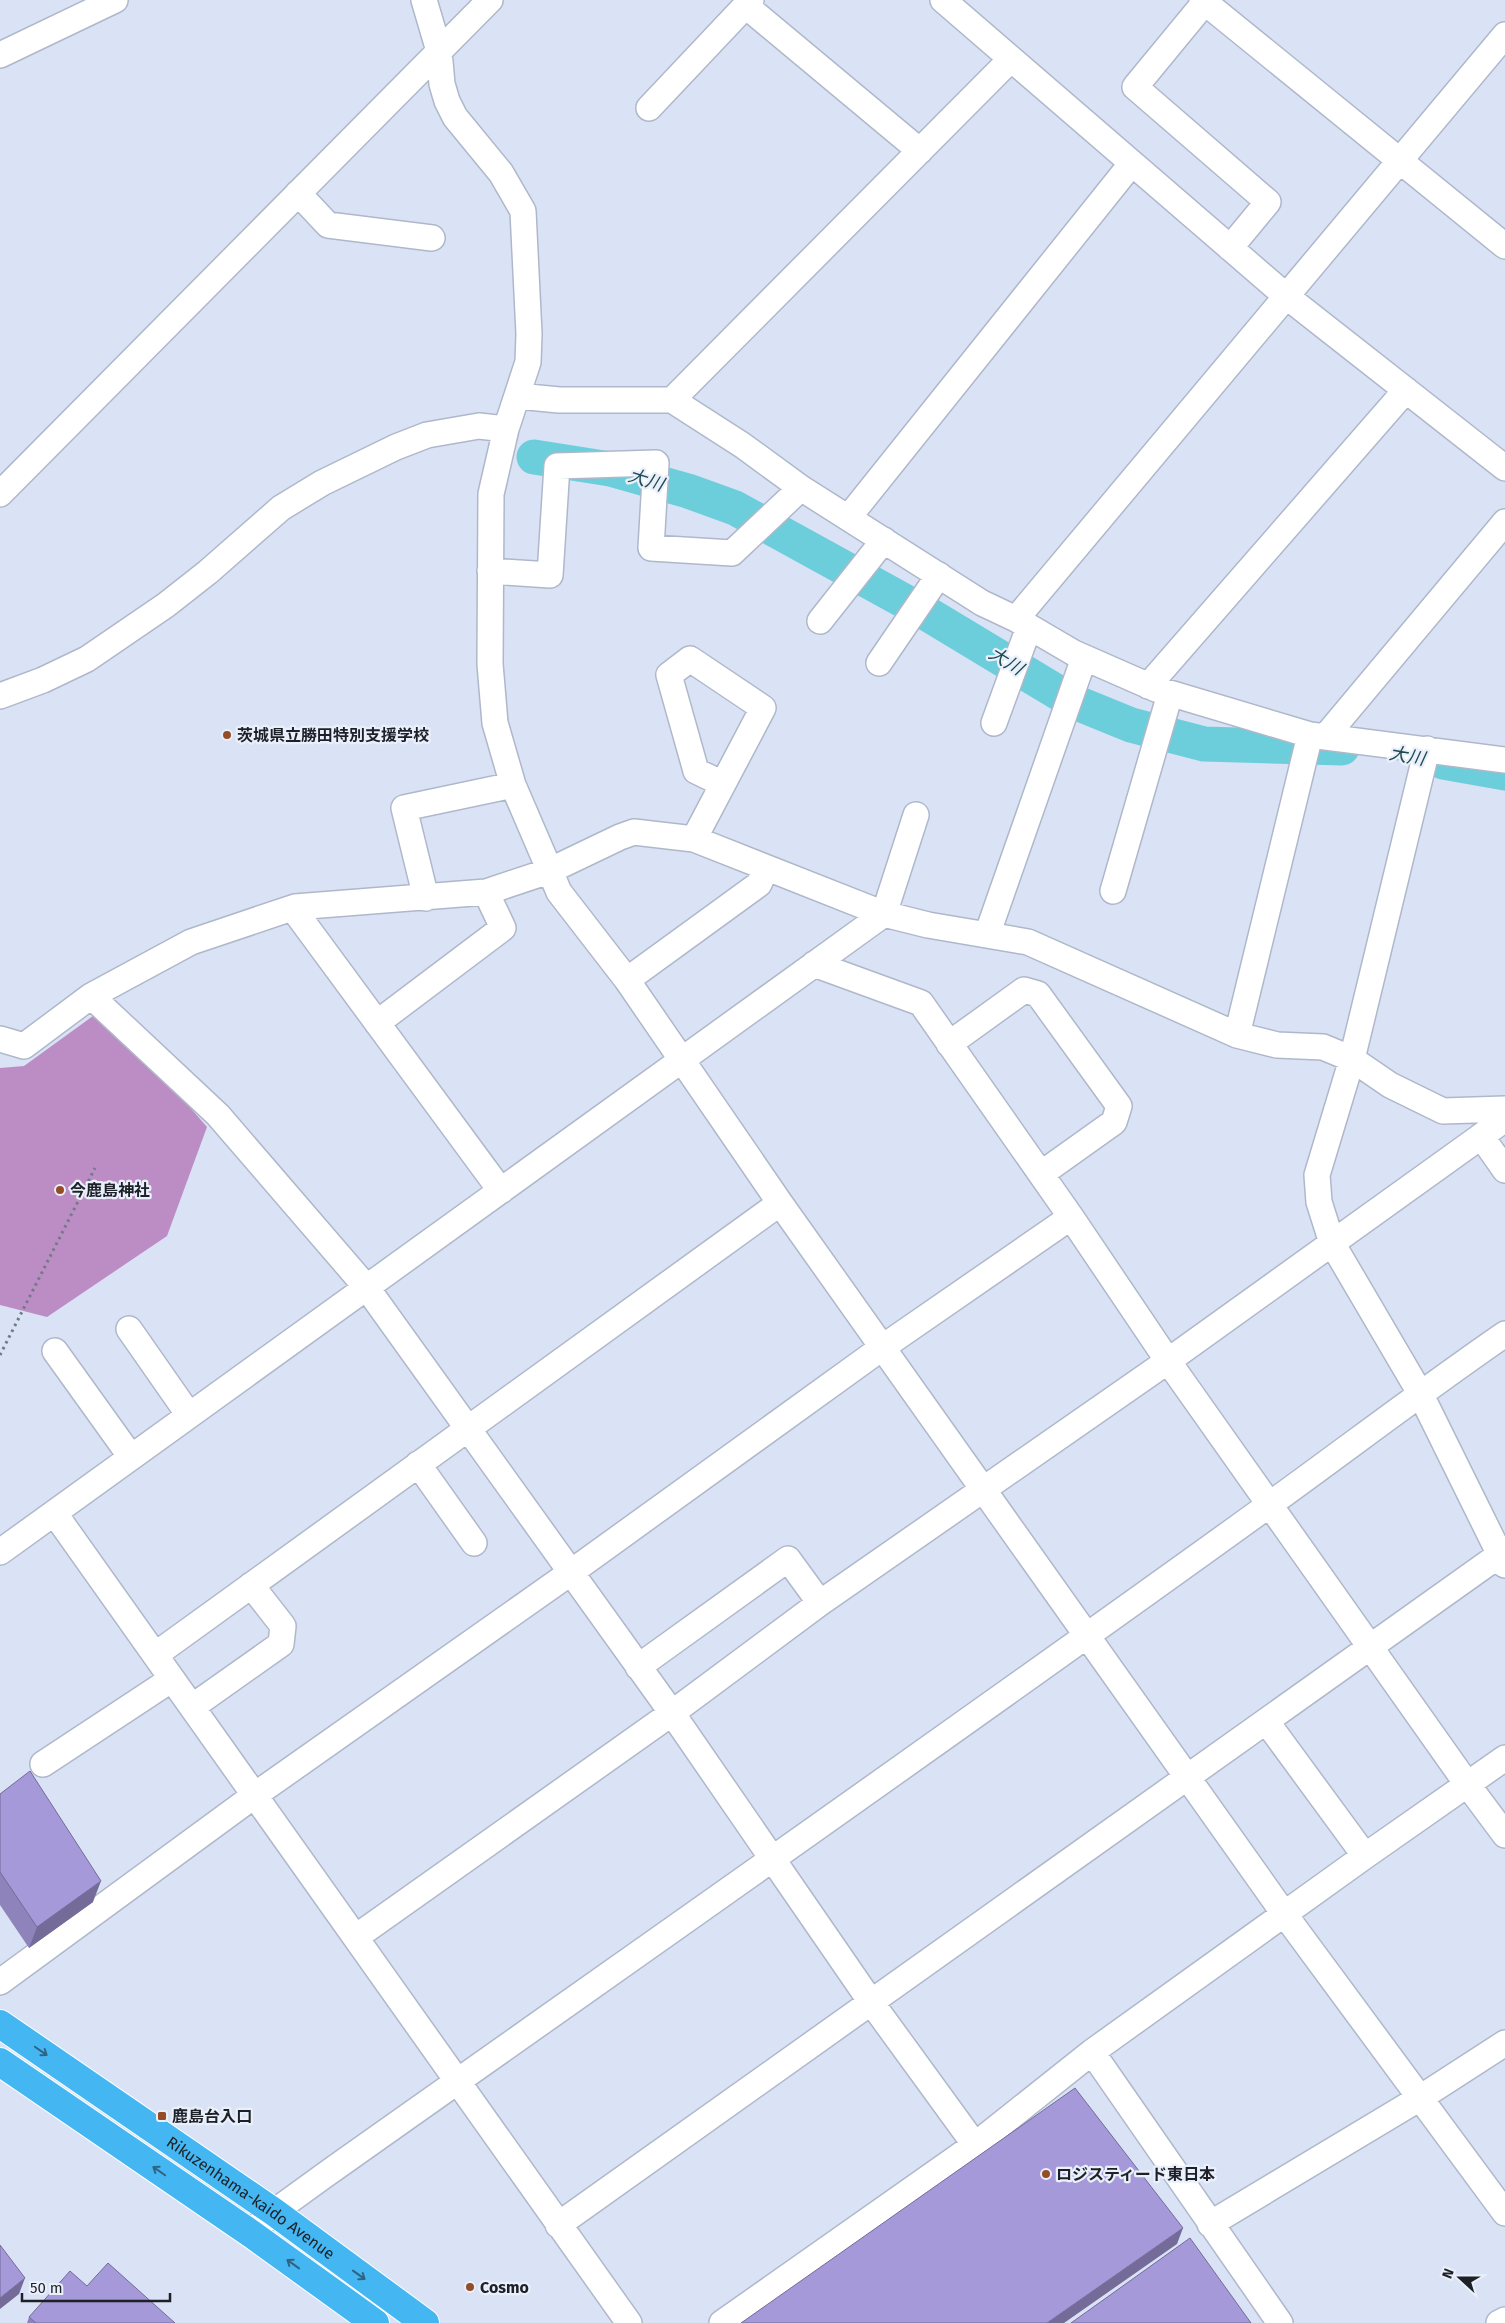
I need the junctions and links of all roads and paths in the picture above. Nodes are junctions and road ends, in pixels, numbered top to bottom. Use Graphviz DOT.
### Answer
graph roads {
  1 [pos="115,0"];
  2 [pos="424,0"];
  3 [pos="490,0"];
  4 [pos="943,0"];
  5 [pos="1203,1"];
  6 [pos="748,3"];
  7 [pos="1505,35"];
  8 [pos="439,51"];
  9 [pos="0,55"];
  10 [pos="1011,59"];
  11 [pos="648,108"];
  12 [pos="920,151"];
  13 [pos="1399,160"];
  14 [pos="1132,163"];
  15 [pos="298,193"];
  16 [pos="432,238"];
  17 [pos="1505,246"];
  18 [pos="1230,248"];
  19 [pos="1286,296"];
  20 [pos="1406,390"];
  21 [pos="518,396"];
  22 [pos="672,400"];
  23 [pos="506,429"];
  24 [pos="1505,468"];
  25 [pos="801,488"];
  26 [pos="0,494"];
  27 [pos="848,518"];
  28 [pos="1505,522"];
  29 [pos="884,540"];
  30 [pos="490,571"];
  31 [pos="938,575"];
  32 [pos="820,621"];
  33 [pos="1023,623"];
  34 [pos="1084,658"];
  35 [pos="879,663"];
  36 [pos="1159,690"];
  37 [pos="0,696"];
  38 [pos="994,723"];
  39 [pos="1318,735"];
  40 [pos="1427,749"];
  41 [pos="1505,760"];
  42 [pos="723,784"];
  43 [pos="513,785"];
  44 [pos="916,814"];
  45 [pos="694,839"];
  46 [pos="766,868"];
  47 [pos="549,871"];
  48 [pos="1113,891"];
  49 [pos="486,892"];
  50 [pos="426,898"];
  51 [pos="295,907"];
  52 [pos="884,914"];
  53 [pos="987,935"];
  54 [pos="814,964"];
  55 [pos="627,980"];
  56 [pos="91,996"];
  57 [pos="377,1023"];
  58 [pos="1237,1035"];
  59 [pos="0,1038"];
  60 [pos="950,1044"];
  61 [pos="682,1058"];
  62 [pos="1352,1059"];
  63 [pos="1505,1109"];
  64 [pos="1505,1119"];
  65 [pos="1481,1136"];
  66 [pos="96,1168"];
  67 [pos="1505,1170"];
  68 [pos="1041,1174"];
  69 [pos="500,1191"];
  70 [pos="780,1203"];
  71 [pos="1072,1217"];
  72 [pos="1332,1243"];
  73 [pos="367,1288"];
  74 [pos="129,1329"];
  75 [pos="1505,1334"];
  76 [pos="883,1347"];
  77 [pos="54,1351"];
  78 [pos="0,1355"];
  79 [pos="1168,1361"];
  80 [pos="1420,1393"];
  81 [pos="189,1416"];
  82 [pos="468,1431"];
  83 [pos="131,1457"];
  84 [pos="418,1464"];
  85 [pos="984,1488"];
  86 [pos="1271,1504"];
  87 [pos="55,1514"];
  88 [pos="474,1543"];
  89 [pos="0,1552"];
  90 [pos="1504,1557"];
  91 [pos="570,1572"];
  92 [pos="250,1586"];
  93 [pos="820,1602"];
  94 [pos="1087,1634"];
  95 [pos="1370,1647"];
  96 [pos="155,1655"];
  97 [pos="638,1667"];
  98 [pos="172,1679"];
  99 [pos="192,1707"];
  100 [pos="672,1713"];
  101 [pos="1266,1721"];
  102 [pos="1505,1758"];
  103 [pos="43,1764"];
  104 [pos="1188,1777"];
  105 [pos="1466,1784"];
  106 [pos="255,1795"];
  107 [pos="1505,1834"];
  108 [pos="1365,1856"];
  109 [pos="772,1861"];
  110 [pos="1285,1915"];
  111 [pos="356,1937"];
  112 [pos="0,1982"];
  113 [pos="871,2002"];
  114 [pos="0,2024"];
  115 [pos="1505,2043"];
  116 [pos="1092,2052"];
  117 [pos="0,2062"];
  118 [pos="458,2081"];
  119 [pos="1420,2098"];
  120 [pos="975,2145"];
  121 [pos="274,2212"];
  122 [pos="1505,2213"];
  123 [pos="1210,2224"];
  124 [pos="558,2225"];
  125 [pos="250,2233"];
  126 [pos="1505,2320"];
  127 [pos="375,2323"];
  128 [pos="425,2323"];
  129 [pos="629,2323"];
  130 [pos="722,2323"];
  131 [pos="1280,2323"];
  132 [pos="1499,2323"];
  1 -- 9 [label="street"];
  2 -- 8 [label="street"];
  3 -- 8 [label="street"];
  4 -- 10 [label="street"];
  5 -- 13 [label="street"];
  5 -- 18 [label="street"];
  6 -- 11 [label="street"];
  6 -- 12 [label="street"];
  7 -- 13 [label="street"];
  8 -- 15 [label="street"];
  8 -- 21 [label="street"];
  10 -- 12 [label="street"];
  10 -- 14 [label="street"];
  12 -- 22 [label="street"];
  13 -- 17 [label="street"];
  13 -- 19 [label="street"];
  14 -- 18 [label="street"];
  14 -- 27 [label="street"];
  15 -- 16 [label="street"];
  15 -- 26 [label="street"];
  18 -- 19 [label="street"];
  19 -- 20 [label="street"];
  19 -- 33 [label="street"];
  20 -- 24 [label="street"];
  20 -- 36 [label="street"];
  21 -- 22 [label="street"];
  21 -- 23 [label="street"];
  22 -- 25 [label="street"];
  23 -- 30 [label="street"];
  23 -- 37 [label="street"];
  25 -- 27 [label="street"];
  25 -- 30 [label="street"];
  27 -- 29 [label="street"];
  28 -- 39 [label="street"];
  29 -- 31 [label="street"];
  29 -- 32 [label="street"];
  30 -- 43 [label="street"];
  31 -- 33 [label="street"];
  31 -- 35 [label="street"];
  33 -- 34 [label="street"];
  33 -- 38 [label="street"];
  34 -- 36 [label="street"];
  34 -- 53 [label="street"];
  36 -- 39 [label="street"];
  36 -- 48 [label="street"];
  39 -- 40 [label="street"];
  39 -- 58 [label="street"];
  40 -- 41 [label="street"];
  40 -- 62 [label="street"];
  42 -- 42 [label="street"];
  42 -- 45 [label="street"];
  43 -- 47 [label="street"];
  43 -- 50 [label="street"];
  44 -- 52 [label="street"];
  45 -- 46 [label="street"];
  45 -- 47 [label="street"];
  46 -- 52 [label="street"];
  46 -- 55 [label="street"];
  47 -- 49 [label="street"];
  47 -- 55 [label="street"];
  49 -- 50 [label="street"];
  49 -- 57 [label="street"];
  50 -- 51 [label="street"];
  51 -- 56 [label="street"];
  51 -- 57 [label="street"];
  52 -- 53 [label="street"];
  52 -- 54 [label="street"];
  53 -- 58 [label="street"];
  54 -- 60 [label="street"];
  54 -- 61 [label="street"];
  55 -- 61 [label="street"];
  56 -- 59 [label="street"];
  56 -- 73 [label="street"];
  57 -- 69 [label="street"];
  58 -- 62 [label="street"];
  60 -- 68 [label="street"];
  60 -- 68 [label="street"];
  61 -- 69 [label="street"];
  61 -- 70 [label="street"];
  62 -- 63 [label="street"];
  62 -- 72 [label="street"];
  64 -- 65 [label="street"];
  65 -- 67 [label="street"];
  65 -- 72 [label="street"];
  66 -- 78 [label="path"];
  68 -- 71 [label="street"];
  69 -- 73 [label="street"];
  70 -- 76 [label="street"];
  70 -- 82 [label="street"];
  71 -- 76 [label="street"];
  71 -- 79 [label="street"];
  72 -- 79 [label="street"];
  72 -- 80 [label="street"];
  73 -- 81 [label="street"];
  73 -- 82 [label="street"];
  74 -- 81 [label="street"];
  75 -- 80 [label="street"];
  76 -- 85 [label="street"];
  76 -- 91 [label="street"];
  77 -- 83 [label="street"];
  79 -- 85 [label="street"];
  79 -- 86 [label="street"];
  80 -- 86 [label="street"];
  80 -- 90 [label="street"];
  81 -- 83 [label="street"];
  82 -- 84 [label="street"];
  82 -- 91 [label="street"];
  83 -- 87 [label="street"];
  84 -- 88 [label="street"];
  84 -- 92 [label="street"];
  85 -- 93 [label="street"];
  85 -- 94 [label="street"];
  86 -- 94 [label="street"];
  86 -- 95 [label="street"];
  87 -- 89 [label="street"];
  87 -- 96 [label="street"];
  90 -- 95 [label="street"];
  91 -- 97 [label="street"];
  91 -- 106 [label="street"];
  92 -- 96 [label="street"];
  92 -- 99 [label="street"];
  93 -- 97 [label="street"];
  93 -- 100 [label="street"];
  94 -- 104 [label="street"];
  94 -- 109 [label="street"];
  95 -- 101 [label="street"];
  95 -- 105 [label="street"];
  96 -- 98 [label="street"];
  97 -- 100 [label="street"];
  98 -- 99 [label="street"];
  98 -- 103 [label="street"];
  99 -- 106 [label="street"];
  100 -- 109 [label="street"];
  100 -- 111 [label="street"];
  101 -- 104 [label="street"];
  101 -- 108 [label="street"];
  102 -- 105 [label="street"];
  104 -- 110 [label="street"];
  104 -- 113 [label="street"];
  105 -- 107 [label="street"];
  105 -- 108 [label="street"];
  106 -- 111 [label="street"];
  106 -- 112 [label="street"];
  108 -- 110 [label="street"];
  109 -- 113 [label="street"];
  109 -- 118 [label="street"];
  110 -- 116 [label="street"];
  110 -- 119 [label="street"];
  111 -- 118 [label="street"];
  113 -- 120 [label="street"];
  113 -- 124 [label="street"];
  114 -- 121 [label="highway, Rikuzenhama-kaido Avenue, one-way"];
  115 -- 119 [label="street"];
  116 -- 120 [label="street"];
  116 -- 123 [label="street"];
  125 -- 117 [label="highway, Rikuzenhama-kaido Avenue, one-way"];
  118 -- 121 [label="street"];
  118 -- 124 [label="street"];
  119 -- 122 [label="street"];
  119 -- 123 [label="street"];
  120 -- 130 [label="street"];
  121 -- 125 [label="street"];
  121 -- 128 [label="highway, Rikuzenhama-kaido Avenue, one-way"];
  123 -- 131 [label="street"];
  124 -- 129 [label="street"];
  127 -- 125 [label="highway, Rikuzenhama-kaido Avenue, one-way"];
  126 -- 132 [label="street"];
}
